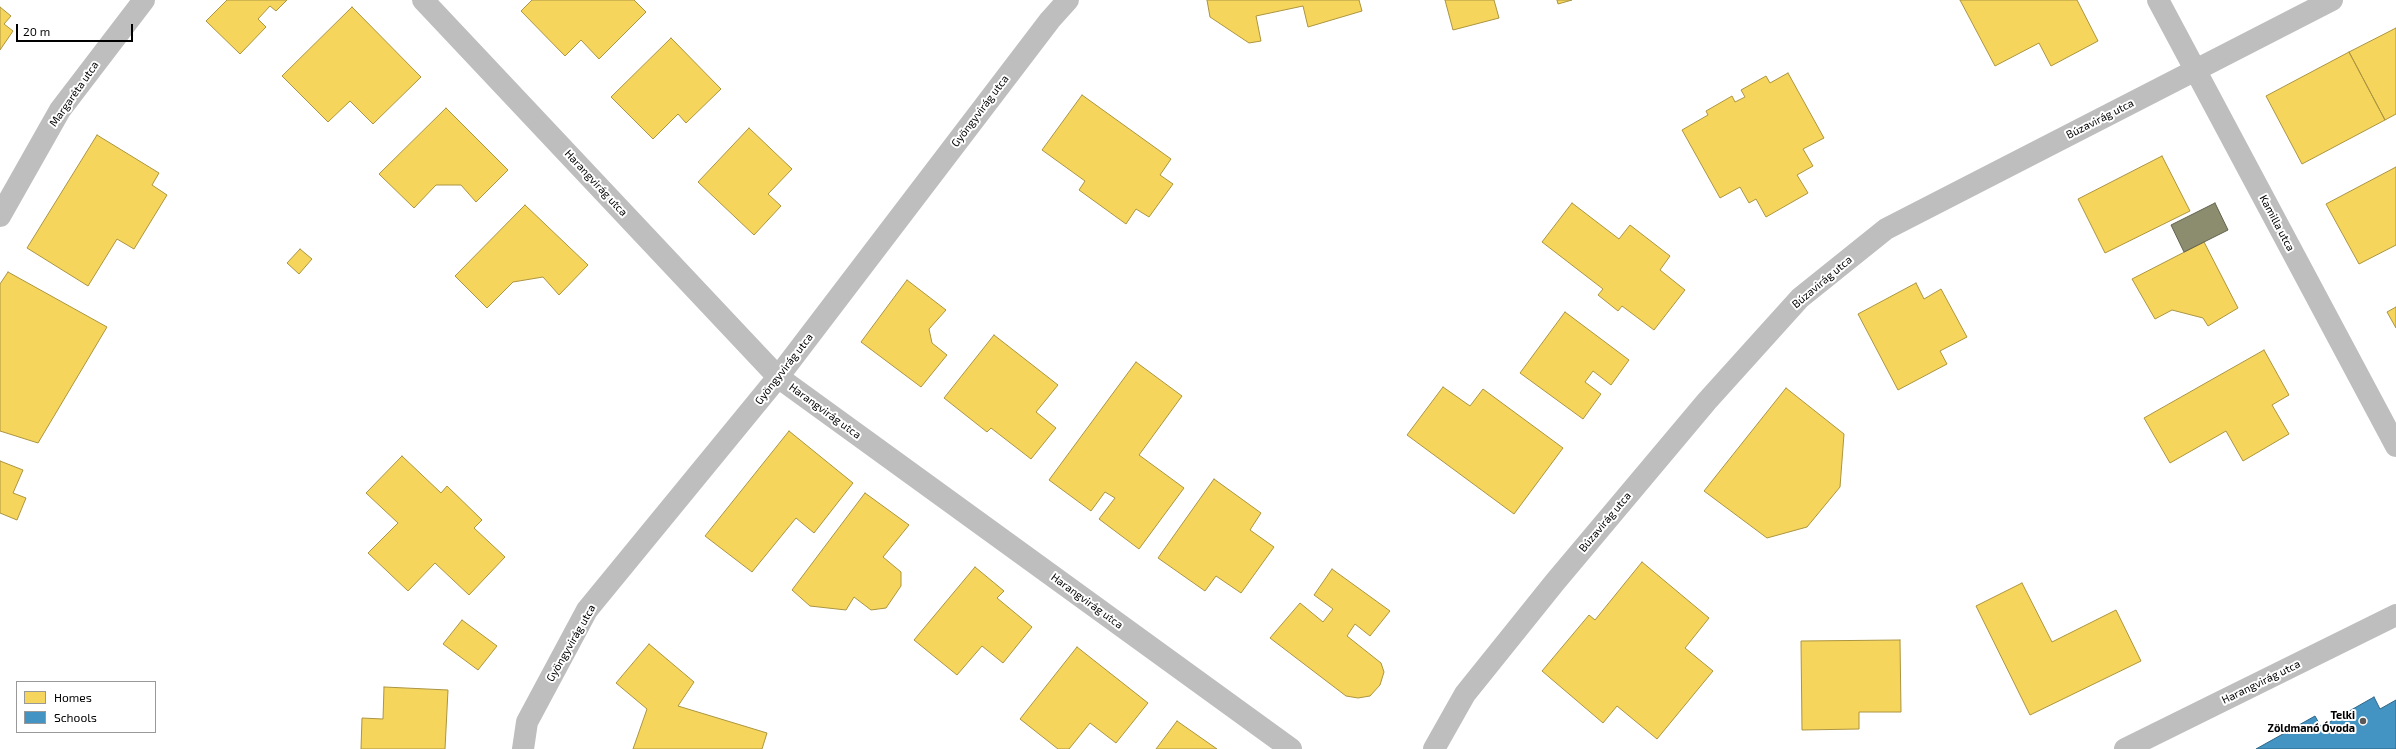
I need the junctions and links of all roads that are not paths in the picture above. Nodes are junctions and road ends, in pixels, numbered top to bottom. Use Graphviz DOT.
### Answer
graph roads {
  1 [pos="144,0"];
  2 [pos="423,0"];
  3 [pos="1068,0"];
  4 [pos="2158,0"];
  5 [pos="2332,0"];
  6 [pos="2195,69"];
  7 [pos="0,216"];
  8 [pos="778,377"];
  9 [pos="2396,446"];
  10 [pos="2396,615"];
  11 [pos="523,749"];
  12 [pos="1291,749"];
  13 [pos="1434,749"];
  14 [pos="2125,749"];
  1 -- 7 [label="street, Margaréta utca"];
  2 -- 8 [label="street, Harangvirág utca"];
  3 -- 8 [label="street, Gyöngyvirág utca"];
  4 -- 6 [label="street, Kamilla utca"];
  5 -- 6 [label="street, Búzavirág utca"];
  6 -- 9 [label="street, Kamilla utca"];
  6 -- 13 [label="street, Búzavirág utca"];
  8 -- 11 [label="street, Gyöngyvirág utca"];
  8 -- 12 [label="street, Harangvirág utca"];
  10 -- 14 [label="street, Harangvirág utca"];
}
